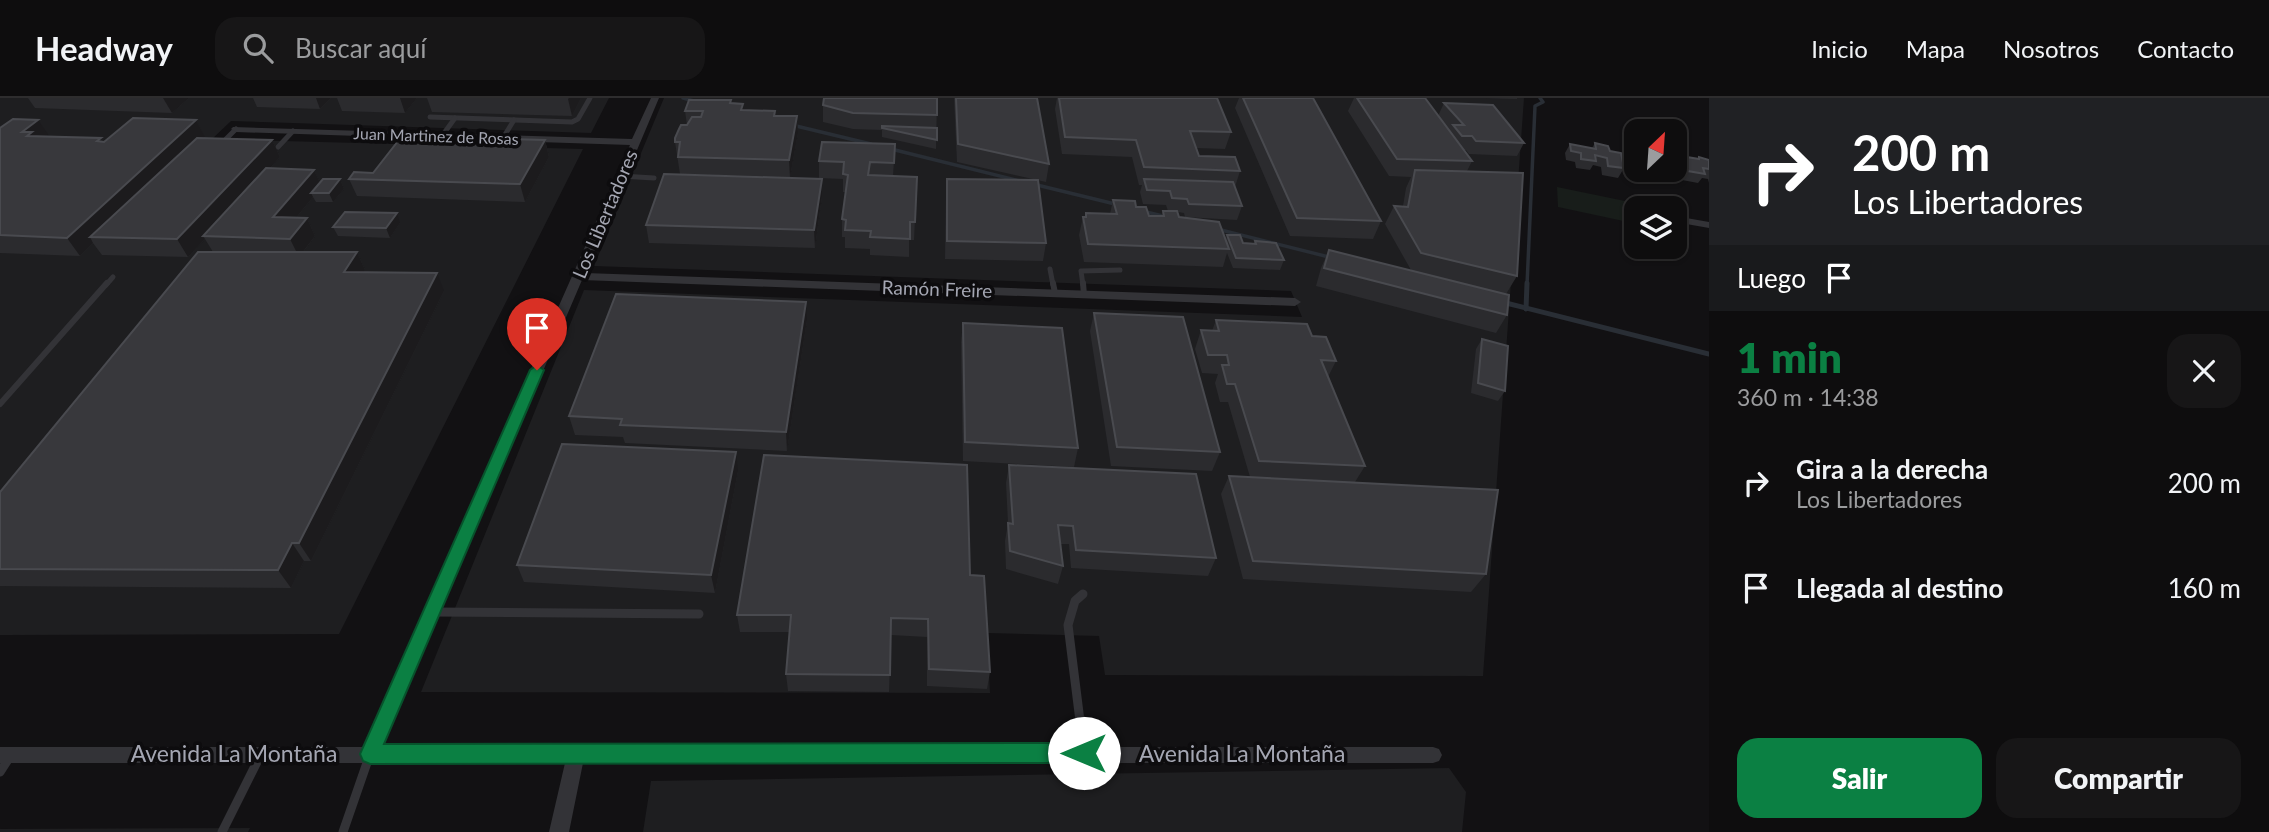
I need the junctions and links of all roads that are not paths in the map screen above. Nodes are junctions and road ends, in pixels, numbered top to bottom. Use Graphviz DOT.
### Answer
graph roads {
  1 [pos="590,98"];
  2 [pos="655,98"];
  3 [pos="430,117"];
  4 [pos="455,118"];
  5 [pos="514,120"];
  6 [pos="236,129"];
  7 [pos="293,131"];
  8 [pos="442,136"];
  9 [pos="503,138"];
  10 [pos="636,142"];
  11 [pos="220,145"];
  12 [pos="278,146"];
  13 [pos="621,176"];
  14 [pos="654,178"];
  15 [pos="1687,221"];
  16 [pos="1709,225"];
  17 [pos="1050,269"];
  18 [pos="1120,270"];
  19 [pos="578,276"];
  20 [pos="113,277"];
  21 [pos="1055,293"];
  22 [pos="1084,295"];
  23 [pos="1295,302"];
  24 [pos="0,404"];
  25 [pos="1083,594"];
  26 [pos="432,612"];
  27 [pos="699,614"];
  28 [pos="1084,753"];
  29 [pos="261,754"];
  30 [pos="370,754"];
  31 [pos="576,754"];
  32 [pos="6,755"];
  33 [pos="1433,755"];
  34 [pos="0,772"];
  35 [pos="222,832"];
  36 [pos="343,832"];
  37 [pos="559,832"];
  1 -- 5 [label="lane"];
  2 -- 10 [label="street, Los Libertadores"];
  3 -- 4 [label="lane"];
  4 -- 5 [label="lane"];
  4 -- 8 [label="lane"];
  5 -- 9 [label="lane"];
  6 -- 7 [label="street, Juan Martinez de Rosas"];
  6 -- 11 [label="lane"];
  7 -- 8 [label="street, Juan Martinez de Rosas"];
  7 -- 12 [label="lane"];
  8 -- 9 [label="street, Juan Martinez de Rosas"];
  9 -- 10 [label="street, Juan Martinez de Rosas"];
  10 -- 13 [label="street, Los Libertadores"];
  13 -- 14 [label="lane"];
  13 -- 19 [label="street, Los Libertadores"];
  15 -- 16 [label="street"];
  17 -- 21 [label="lane"];
  18 -- 22 [label="lane"];
  19 -- 21 [label="street, Ramón Freire"];
  19 -- 26 [label="street, Los Libertadores"];
  20 -- 24 [label="lane"];
  21 -- 22 [label="street, Ramón Freire"];
  22 -- 23 [label="street, Ramón Freire"];
  25 -- 28 [label="lane"];
  26 -- 27 [label="lane"];
  26 -- 30 [label="street, Los Libertadores"];
  28 -- 31 [label="street, Avenida La Montaña"];
  28 -- 33 [label="street, Avenida La Montaña"];
  29 -- 30 [label="street, Avenida La Montaña"];
  29 -- 32 [label="street, Avenida La Montaña"];
  29 -- 35 [label="lane"];
  30 -- 31 [label="street, Avenida La Montaña"];
  30 -- 36 [label="lane"];
  31 -- 37 [label="street"];
  32 -- 34 [label="lane"];
}
